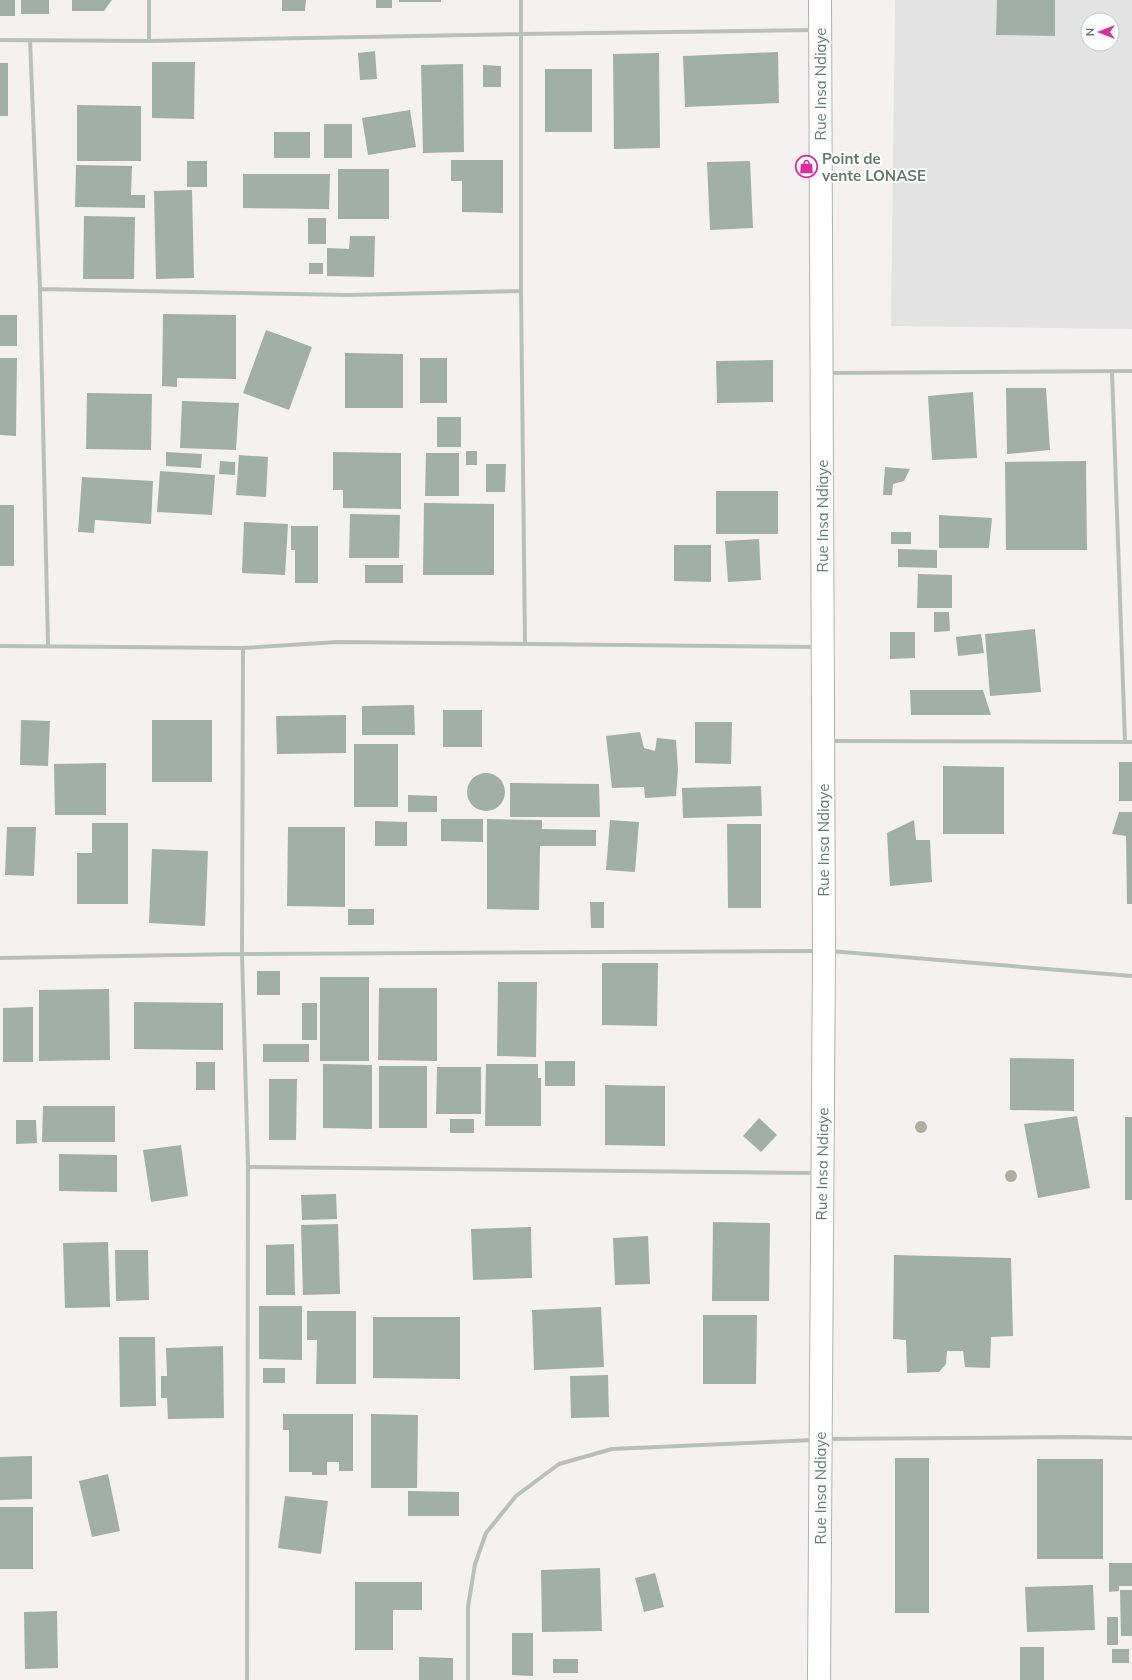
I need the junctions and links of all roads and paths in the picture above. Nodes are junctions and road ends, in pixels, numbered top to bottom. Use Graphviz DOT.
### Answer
graph roads {
  1 [pos="149,0"];
  2 [pos="521,0"];
  3 [pos="820,0"];
  4 [pos="820,30"];
  5 [pos="521,34"];
  6 [pos="0,40"];
  7 [pos="30,40"];
  8 [pos="149,41"];
  9 [pos="40,289"];
  10 [pos="521,291"];
  11 [pos="1112,371"];
  12 [pos="1132,371"];
  13 [pos="821,373"];
  14 [pos="525,644"];
  15 [pos="0,646"];
  16 [pos="48,646"];
  17 [pos="822,647"];
  18 [pos="243,648"];
  19 [pos="823,741"];
  20 [pos="1125,742"];
  21 [pos="1132,742"];
  22 [pos="824,951"];
  23 [pos="242,954"];
  24 [pos="0,958"];
  25 [pos="1132,976"];
  26 [pos="248,1167"];
  27 [pos="822,1173"];
  28 [pos="1132,1438"];
  29 [pos="820,1440"];
  30 [pos="247,1680"];
  31 [pos="468,1680"];
  32 [pos="819,1680"];
  1 -- 8 [label="street"];
  2 -- 5 [label="street"];
  3 -- 4 [label="main road, Rue Insa Ndiaye"];
  4 -- 5 [label="street"];
  4 -- 13 [label="main road, Rue Insa Ndiaye"];
  5 -- 8 [label="street"];
  5 -- 10 [label="street"];
  6 -- 7 [label="street"];
  7 -- 8 [label="street"];
  7 -- 9 [label="street"];
  9 -- 10 [label="street"];
  9 -- 16 [label="street"];
  10 -- 14 [label="street"];
  11 -- 12 [label="street"];
  11 -- 13 [label="street"];
  11 -- 20 [label="street"];
  13 -- 17 [label="main road, Rue Insa Ndiaye"];
  14 -- 17 [label="street"];
  14 -- 18 [label="street"];
  15 -- 16 [label="street"];
  16 -- 18 [label="street"];
  17 -- 19 [label="main road, Rue Insa Ndiaye"];
  18 -- 23 [label="street"];
  19 -- 20 [label="street"];
  19 -- 22 [label="main road, Rue Insa Ndiaye"];
  20 -- 21 [label="street"];
  22 -- 23 [label="street"];
  22 -- 25 [label="street"];
  22 -- 27 [label="main road, Rue Insa Ndiaye"];
  23 -- 24 [label="street"];
  23 -- 26 [label="street"];
  26 -- 27 [label="street"];
  26 -- 30 [label="street"];
  27 -- 29 [label="main road, Rue Insa Ndiaye"];
  28 -- 29 [label="street"];
  29 -- 31 [label="street"];
  29 -- 32 [label="main road, Rue Insa Ndiaye"];
}
